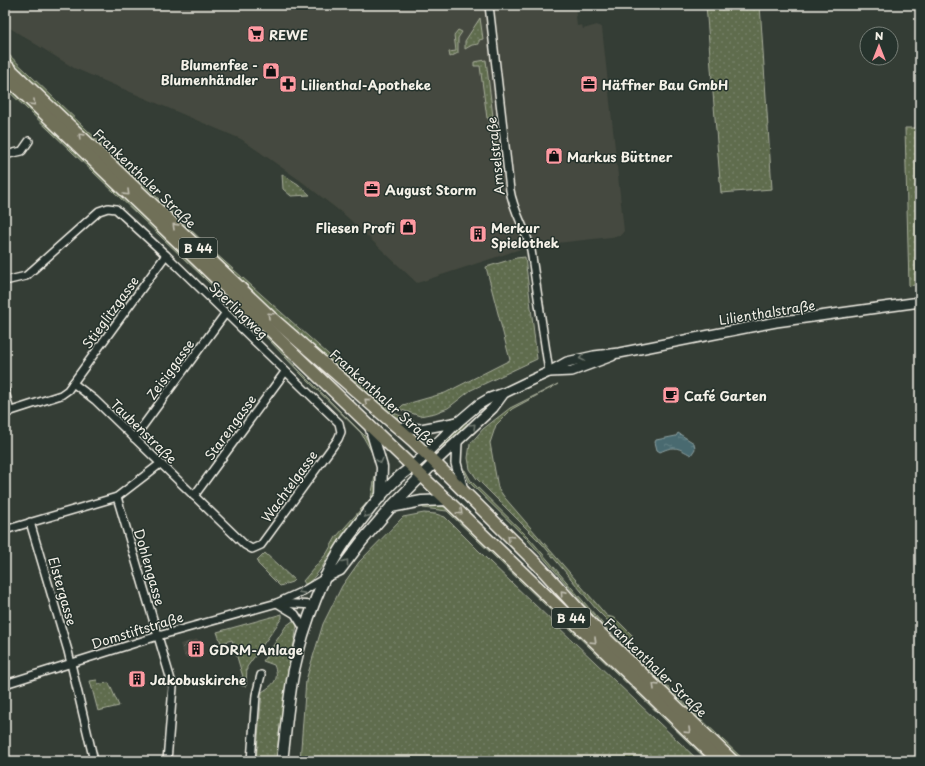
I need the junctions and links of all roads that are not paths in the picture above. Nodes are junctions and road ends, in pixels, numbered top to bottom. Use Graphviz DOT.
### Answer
graph roads {
  1 [pos="489,5"];
  2 [pos="5,64"];
  3 [pos="5,76"];
  4 [pos="29,141"];
  5 [pos="5,155"];
  6 [pos="166,255"];
  7 [pos="5,281"];
  8 [pos="920,302"];
  9 [pos="225,314"];
  10 [pos="285,372"];
  11 [pos="549,372"];
  12 [pos="73,383"];
  13 [pos="5,391"];
  14 [pos="504,393"];
  15 [pos="7,413"];
  16 [pos="458,422"];
  17 [pos="370,426"];
  18 [pos="397,427"];
  19 [pos="341,432"];
  20 [pos="134,438"];
  21 [pos="457,442"];
  22 [pos="426,454"];
  23 [pos="434,463"];
  24 [pos="160,464"];
  25 [pos="413,467"];
  26 [pos="422,476"];
  27 [pos="463,491"];
  28 [pos="194,496"];
  29 [pos="117,497"];
  30 [pos="381,497"];
  31 [pos="448,500"];
  32 [pos="391,507"];
  33 [pos="30,522"];
  34 [pos="5,530"];
  35 [pos="252,549"];
  36 [pos="325,578"];
  37 [pos="277,603"];
  38 [pos="314,604"];
  39 [pos="305,630"];
  40 [pos="158,636"];
  41 [pos="71,663"];
  42 [pos="261,675"];
  43 [pos="5,684"];
  44 [pos="94,761"];
  45 [pos="168,761"];
  46 [pos="251,761"];
  47 [pos="282,761"];
  48 [pos="719,761"];
  49 [pos="733,761"];
  1 -- 11 [label="street, Amselstraße"];
  18 -- 2 [label="main road, Frankenthaler Straße / B 44, one-way"];
  3 -- 17 [label="main road, Frankenthaler Straße / B 44, one-way"];
  4 -- 5 [label="street"];
  6 -- 7 [label="street, Sperlingweg"];
  6 -- 9 [label="street, Sperlingweg"];
  6 -- 12 [label="street, Stieglitzgasse"];
  8 -- 11 [label="street, Lilienthalstraße"];
  9 -- 10 [label="street, Sperlingweg"];
  9 -- 20 [label="street, Zeisiggasse"];
  10 -- 19 [label="street, Sperlingweg"];
  10 -- 28 [label="street, Starengasse"];
  11 -- 14 [label="street, Lilienthalstraße"];
  12 -- 15 [label="street"];
  12 -- 20 [label="street, Taubenstraße"];
  13 -- 15 [label="street"];
  14 -- 16 [label="street, Lilienthalstraße"];
  21 -- 14 [label="street, Lilienthalstraße, one-way"];
  16 -- 18 [label="street"];
  16 -- 22 [label="street, Lilienthalstraße"];
  17 -- 25 [label="main road, Frankenthaler Straße / B 44"];
  17 -- 30 [label="main road, one-way"];
  18 -- 22 [label="main road, Frankenthaler Straße / B 44"];
  19 -- 35 [label="street, Wachtelgasse"];
  20 -- 24 [label="street, Taubenstraße"];
  21 -- 23 [label="street, Lilienthalstraße"];
  21 -- 27 [label="street"];
  22 -- 23 [label="main road, Frankenthaler Straße / B 44"];
  22 -- 25 [label="main road"];
  23 -- 26 [label="main road"];
  23 -- 27 [label="main road, Frankenthaler Straße / B 44"];
  24 -- 28 [label="street, Taubenstraße"];
  24 -- 29 [label="street"];
  25 -- 26 [label="main road, Frankenthaler Straße / B 44"];
  25 -- 30 [label="main road"];
  26 -- 31 [label="main road, Frankenthaler Straße / B 44"];
  26 -- 32 [label="main road"];
  49 -- 27 [label="main road, Frankenthaler Straße / B 44, one-way"];
  28 -- 35 [label="street, Taubenstraße"];
  29 -- 33 [label="street"];
  29 -- 40 [label="street, Dohlengasse"];
  30 -- 36 [label="main road, one-way"];
  31 -- 32 [label="main road"];
  31 -- 48 [label="main road, Frankenthaler Straße / B 44, one-way"];
  36 -- 32 [label="main road, one-way"];
  33 -- 34 [label="street"];
  33 -- 41 [label="street, Elstergasse"];
  36 -- 37 [label="street, one-way"];
  36 -- 38 [label="main road"];
  37 -- 38 [label="street"];
  37 -- 39 [label="street"];
  37 -- 40 [label="street, Domstiftstraße"];
  38 -- 39 [label="main road"];
  39 -- 47 [label="main road"];
  40 -- 41 [label="street, Domstiftstraße"];
  40 -- 45 [label="street, Dohlengasse"];
  41 -- 43 [label="street, Domstiftstraße"];
  41 -- 44 [label="street, Elstergasse"];
  42 -- 46 [label="street"];
}
